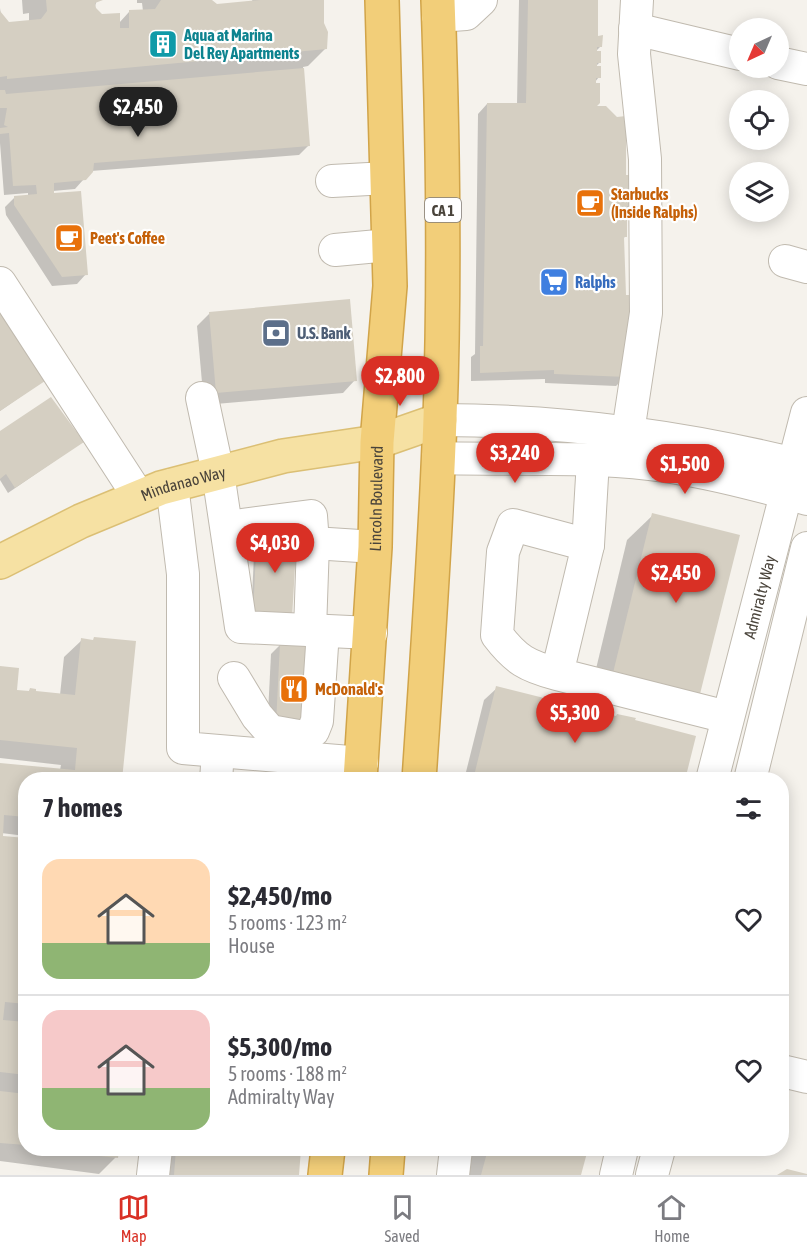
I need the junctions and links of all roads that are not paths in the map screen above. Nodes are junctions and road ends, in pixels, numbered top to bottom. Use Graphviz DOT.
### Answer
graph roads {
  1 [pos="382,0"];
  2 [pos="481,0"];
  3 [pos="438,8"];
  4 [pos="636,15"];
  5 [pos="729,50"];
  6 [pos="789,65"];
  7 [pos="807,69"];
  8 [pos="387,178"];
  9 [pos="332,181"];
  10 [pos="389,245"];
  11 [pos="335,250"];
  12 [pos="0,283"];
  13 [pos="202,398"];
  14 [pos="807,413"];
  15 [pos="440,420"];
  16 [pos="628,432"];
  17 [pos="377,442"];
  18 [pos="438,458"];
  19 [pos="593,460"];
  20 [pos="218,473"];
  21 [pos="798,481"];
  22 [pos="172,485"];
  23 [pos="139,497"];
  24 [pos="227,527"];
  25 [pos="314,543"];
  26 [pos="588,545"];
  27 [pos="375,547"];
  28 [pos="807,548"];
  29 [pos="0,562"];
  30 [pos="241,627"];
  31 [pos="316,631"];
  32 [pos="371,633"];
  33 [pos="557,674"];
  34 [pos="727,717"];
  35 [pos="217,766"];
  36 [pos="361,771"];
  37 [pos="418,772"];
  38 [pos="714,772"];
  39 [pos="752,772"];
  40 [pos="789,1073"];
  41 [pos="807,1077"];
  42 [pos="155,1156"];
  43 [pos="327,1156"];
  44 [pos="387,1156"];
  45 [pos="455,1156"];
  46 [pos="620,1156"];
  47 [pos="657,1156"];
  48 [pos="153,1175"];
  49 [pos="325,1175"];
  50 [pos="386,1175"];
  51 [pos="453,1175"];
  52 [pos="616,1175"];
  53 [pos="652,1175"];
  1 -- 8 [label="highway, Lincoln Boulevard"];
  2 -- 3 [label="street"];
  3 -- 15 [label="highway, CA 1"];
  4 -- 5 [label="street"];
  4 -- 16 [label="street"];
  6 -- 7 [label="street"];
  8 -- 9 [label="street"];
  8 -- 10 [label="highway, Lincoln Boulevard"];
  10 -- 11 [label="street"];
  10 -- 17 [label="highway, Lincoln Boulevard"];
  12 -- 23 [label="street"];
  13 -- 20 [label="street"];
  14 -- 21 [label="street, Admiralty Way"];
  15 -- 16 [label="street, Mindanao Way"];
  15 -- 17 [label="main road, Mindanao Way"];
  15 -- 18 [label="highway, CA 1"];
  16 -- 21 [label="street, Mindanao Way"];
  17 -- 18 [label="main road, Mindanao Way"];
  17 -- 20 [label="main road, Mindanao Way"];
  17 -- 27 [label="highway, Lincoln Boulevard"];
  18 -- 19 [label="street, Mindanao Way"];
  18 -- 37 [label="highway, CA 1"];
  19 -- 21 [label="street, Mindanao Way"];
  19 -- 26 [label="street"];
  20 -- 22 [label="main road, Mindanao Way"];
  20 -- 24 [label="street"];
  21 -- 34 [label="street, Admiralty Way"];
  22 -- 23 [label="main road, Mindanao Way"];
  22 -- 35 [label="street"];
  23 -- 29 [label="main road, Mindanao Way"];
  24 -- 25 [label="street"];
  24 -- 30 [label="street"];
  25 -- 27 [label="street"];
  25 -- 31 [label="street"];
  26 -- 33 [label="street"];
  26 -- 33 [label="street"];
  27 -- 32 [label="highway, Lincoln Boulevard"];
  28 -- 39 [label="street"];
  30 -- 31 [label="street"];
  30 -- 31 [label="street"];
  31 -- 32 [label="street"];
  32 -- 36 [label="highway, Lincoln Boulevard"];
  33 -- 34 [label="street"];
  34 -- 38 [label="street, Admiralty Way"];
  35 -- 36 [label="street"];
  40 -- 41 [label="street"];
  42 -- 48 [label="street"];
  43 -- 49 [label="highway"];
  44 -- 50 [label="highway"];
  45 -- 51 [label="street"];
  46 -- 52 [label="street"];
  47 -- 53 [label="street"];
}
